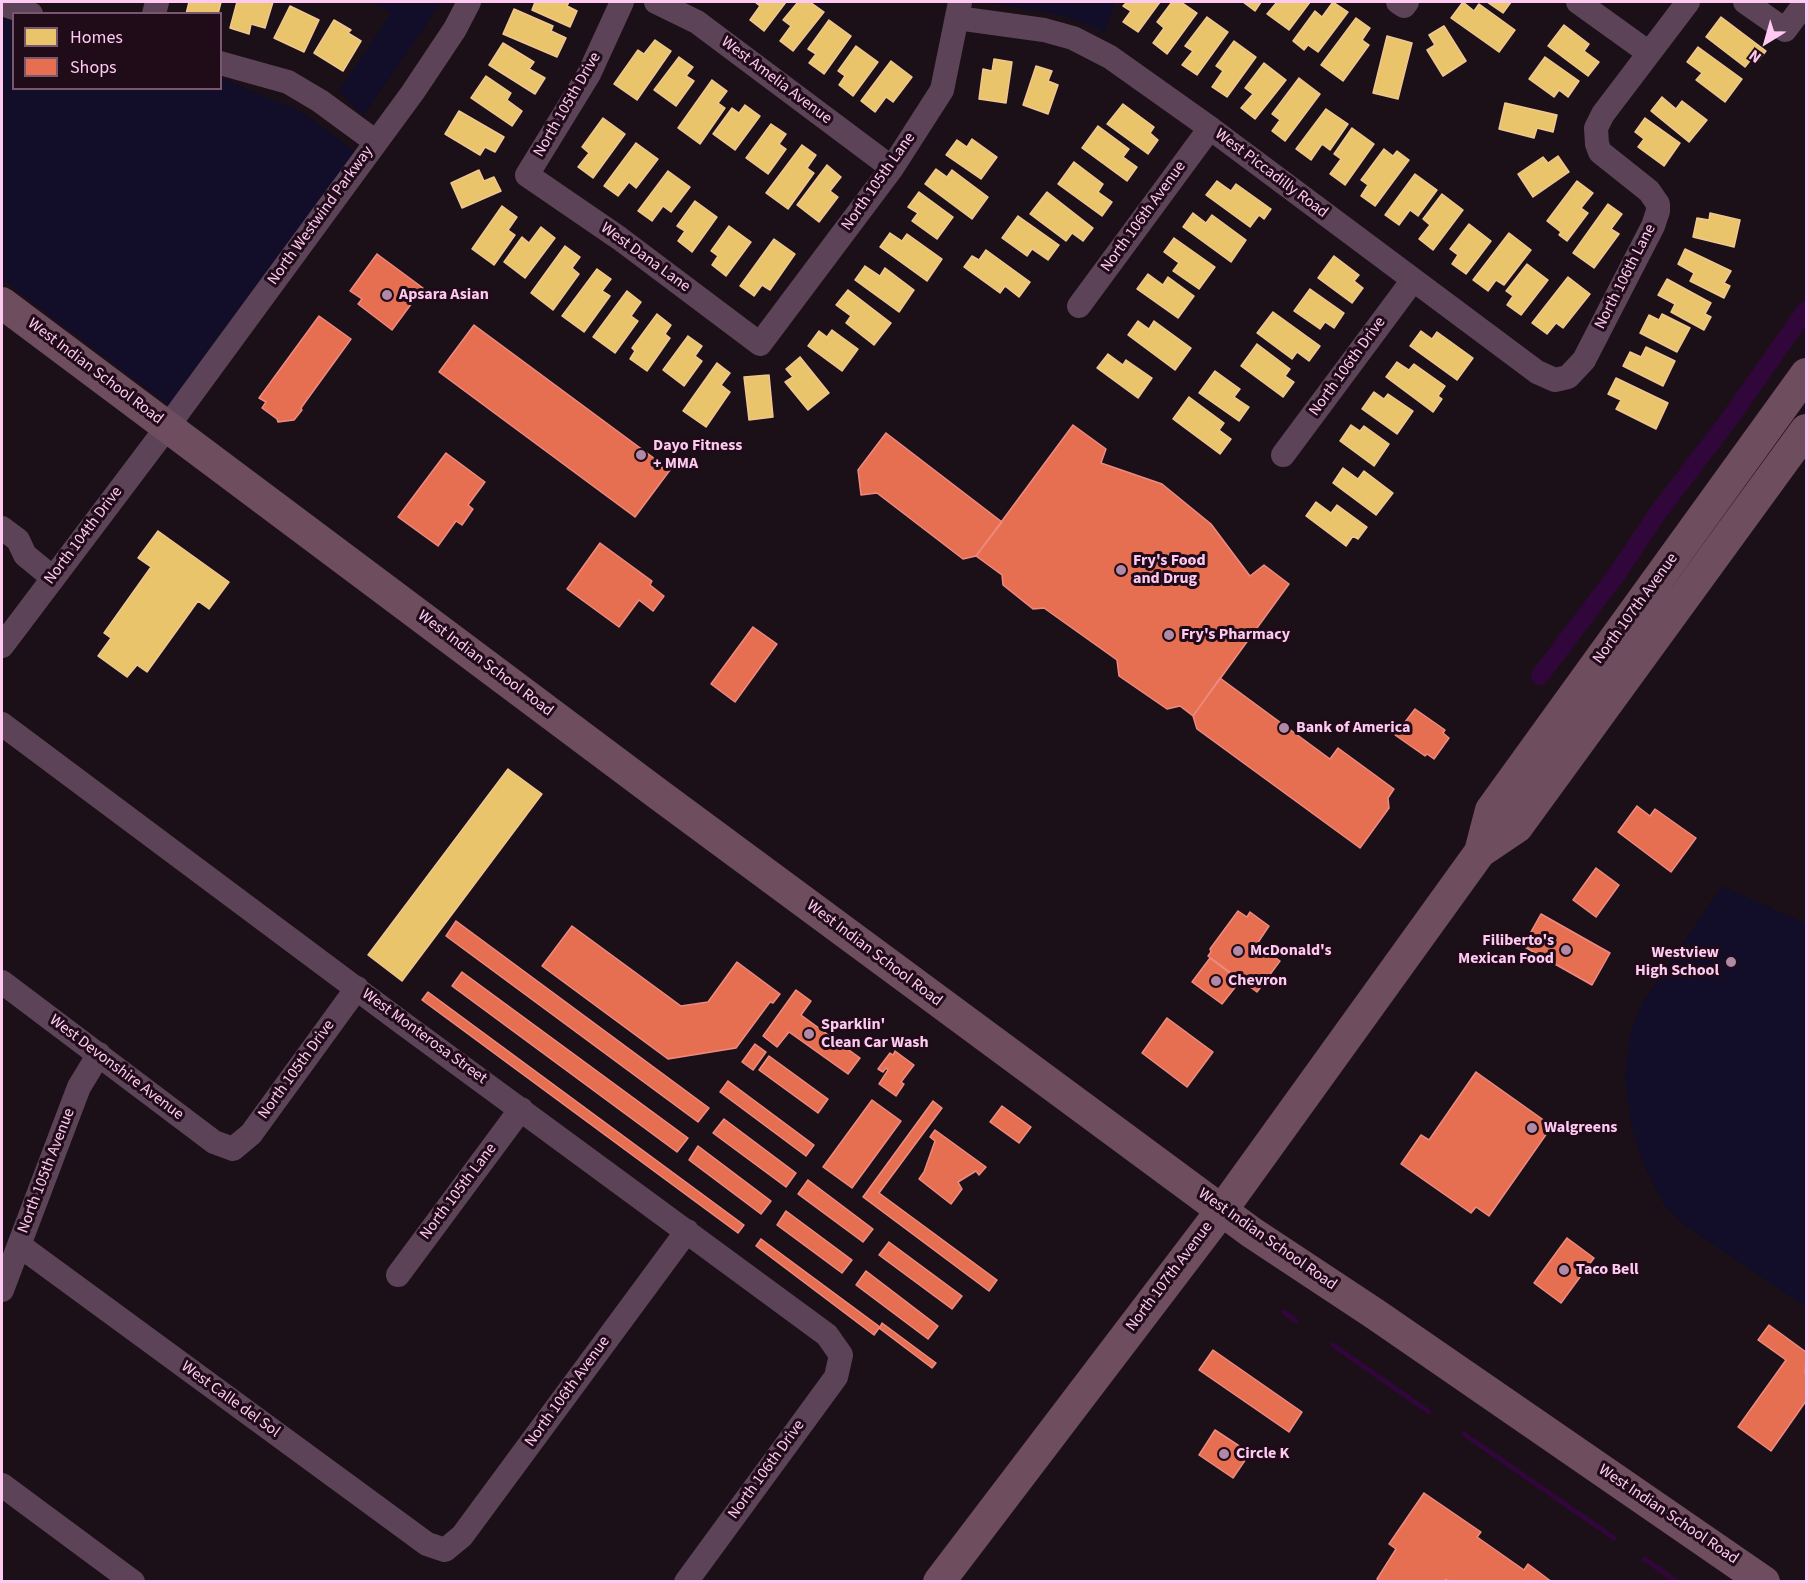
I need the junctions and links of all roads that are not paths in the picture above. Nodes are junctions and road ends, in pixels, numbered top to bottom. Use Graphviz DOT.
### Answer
graph roads {
  1 [pos="469,2"];
  2 [pos="622,2"];
  3 [pos="656,2"];
  4 [pos="1578,2"];
  5 [pos="1688,2"];
  6 [pos="1745,2"];
  7 [pos="1806,2"];
  8 [pos="2,4"];
  9 [pos="959,10"];
  10 [pos="25,12"];
  11 [pos="1649,53"];
  12 [pos="222,64"];
  13 [pos="1210,128"];
  14 [pos="376,142"];
  15 [pos="892,168"];
  16 [pos="527,175"];
  17 [pos="1413,280"];
  18 [pos="2,303"];
  19 [pos="1079,306"];
  20 [pos="760,344"];
  21 [pos="1806,374"];
  22 [pos="1561,380"];
  23 [pos="168,426"];
  24 [pos="1806,430"];
  25 [pos="1283,455"];
  26 [pos="7,541"];
  27 [pos="53,578"];
  28 [pos="2,646"];
  29 [pos="2,724"];
  30 [pos="1480,852"];
  31 [pos="2,982"];
  32 [pos="357,988"];
  33 [pos="99,1054"];
  34 [pos="521,1109"];
  35 [pos="233,1149"];
  36 [pos="1222,1210"];
  37 [pos="687,1231"];
  38 [pos="19,1245"];
  39 [pos="398,1275"];
  40 [pos="2,1290"];
  41 [pos="841,1355"];
  42 [pos="2,1485"];
  43 [pos="445,1550"];
  44 [pos="133,1581"];
  45 [pos="686,1581"];
  46 [pos="939,1581"];
  47 [pos="1764,1581"];
  1 -- 14 [label="street, North Westwind Parkway"];
  2 -- 16 [label="street, North 105th Drive"];
  3 -- 15 [label="street, West Amelia Avenue"];
  4 -- 11 [label="street"];
  5 -- 11 [label="street, North 106th Lane"];
  6 -- 7 [label="street"];
  8 -- 10 [label="street"];
  9 -- 13 [label="street, West Piccadilly Road"];
  9 -- 15 [label="street, North 105th Lane"];
  11 -- 22 [label="street, North 106th Lane"];
  12 -- 14 [label="street"];
  13 -- 17 [label="street, West Piccadilly Road"];
  13 -- 19 [label="street, North 106th Avenue"];
  14 -- 23 [label="street, North Westwind Parkway"];
  15 -- 20 [label="street, North 105th Lane"];
  16 -- 20 [label="street, West Dana Lane"];
  17 -- 22 [label="street, West Piccadilly Road"];
  17 -- 25 [label="street, North 106th Drive"];
  18 -- 23 [label="main road, West Indian School Road"];
  21 -- 30 [label="main road, North 107th Avenue"];
  23 -- 27 [label="street, North 104th Drive"];
  23 -- 36 [label="main road, West Indian School Road"];
  24 -- 30 [label="main road, North 107th Avenue"];
  26 -- 27 [label="street"];
  27 -- 28 [label="street, North 104th Drive"];
  29 -- 32 [label="street, West Monterosa Street"];
  30 -- 36 [label="main road, North 107th Avenue"];
  31 -- 33 [label="street, West Devonshire Avenue"];
  32 -- 34 [label="street, West Monterosa Street"];
  32 -- 35 [label="street, North 105th Drive"];
  33 -- 35 [label="street, West Devonshire Avenue"];
  33 -- 38 [label="street, North 105th Avenue"];
  34 -- 37 [label="street, West Monterosa Street"];
  34 -- 39 [label="street, North 105th Lane"];
  36 -- 46 [label="main road, North 107th Avenue"];
  36 -- 47 [label="main road, West Indian School Road"];
  37 -- 41 [label="street, West Monterosa Street"];
  37 -- 43 [label="street, North 106th Avenue"];
  38 -- 40 [label="street, North 105th Avenue"];
  38 -- 43 [label="street, West Calle del Sol"];
  41 -- 45 [label="street, North 106th Drive"];
  42 -- 44 [label="street"];
}
